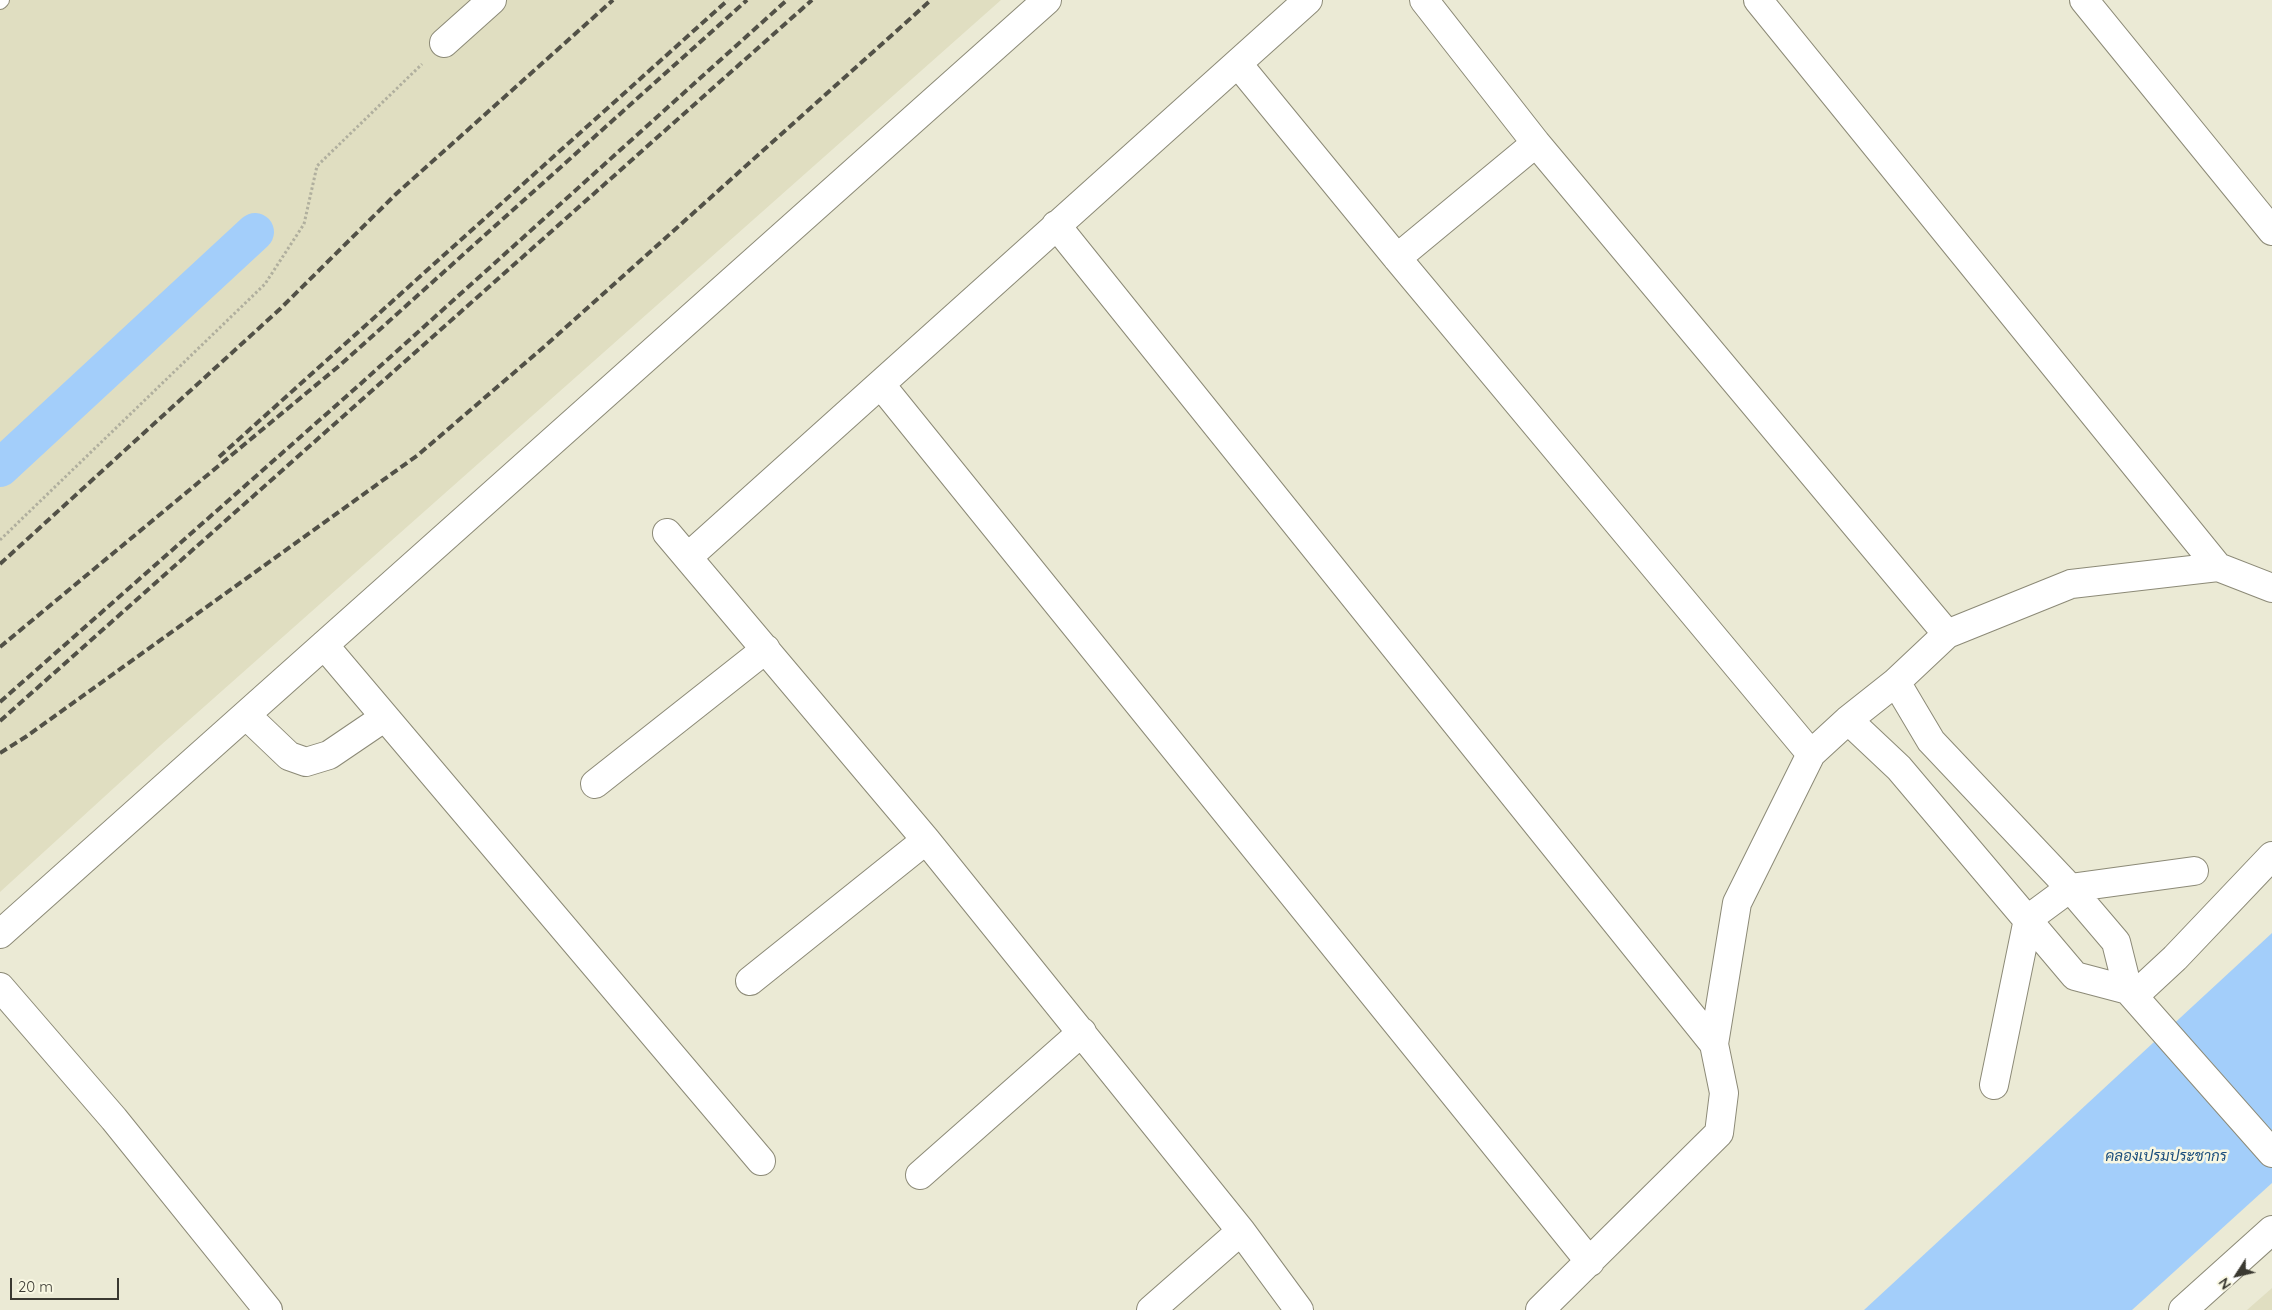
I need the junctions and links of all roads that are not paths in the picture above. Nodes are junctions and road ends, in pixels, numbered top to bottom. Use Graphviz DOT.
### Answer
graph roads {
  1 [pos="492,0"];
  2 [pos="1047,0"];
  3 [pos="1308,0"];
  4 [pos="1424,0"];
  5 [pos="1758,0"];
  6 [pos="2084,0"];
  7 [pos="444,43"];
  8 [pos="1238,64"];
  9 [pos="1536,143"];
  10 [pos="1056,225"];
  11 [pos="2272,231"];
  12 [pos="1397,258"];
  13 [pos="880,385"];
  14 [pos="667,533"];
  15 [pos="688,557"];
  16 [pos="2218,567"];
  17 [pos="2272,588"];
  18 [pos="1947,634"];
  19 [pos="324,644"];
  20 [pos="766,649"];
  21 [pos="1896,682"];
  22 [pos="246,715"];
  23 [pos="385,717"];
  24 [pos="1848,720"];
  25 [pos="1811,754"];
  26 [pos="595,784"];
  27 [pos="926,840"];
  28 [pos="2272,856"];
  29 [pos="2194,871"];
  30 [pos="2070,888"];
  31 [pos="2028,919"];
  32 [pos="0,934"];
  33 [pos="750,981"];
  34 [pos="0,987"];
  35 [pos="2135,997"];
  36 [pos="1082,1032"];
  37 [pos="1714,1044"];
  38 [pos="1994,1085"];
  39 [pos="2272,1153"];
  40 [pos="762,1161"];
  41 [pos="920,1175"];
  42 [pos="2272,1230"];
  43 [pos="1241,1231"];
  44 [pos="1590,1262"];
  45 [pos="268,1310"];
  46 [pos="1151,1310"];
  47 [pos="1299,1310"];
  48 [pos="1540,1310"];
  49 [pos="2183,1310"];
  1 -- 7 [label="street"];
  2 -- 19 [label="street"];
  3 -- 8 [label="street"];
  4 -- 9 [label="street"];
  5 -- 16 [label="street"];
  6 -- 11 [label="street"];
  8 -- 10 [label="street"];
  8 -- 12 [label="street"];
  9 -- 12 [label="street"];
  9 -- 18 [label="street"];
  10 -- 13 [label="street"];
  10 -- 37 [label="street"];
  12 -- 25 [label="street"];
  13 -- 15 [label="street"];
  13 -- 44 [label="street"];
  14 -- 15 [label="street"];
  15 -- 20 [label="street"];
  16 -- 17 [label="street"];
  16 -- 18 [label="street"];
  18 -- 21 [label="street"];
  19 -- 22 [label="street"];
  19 -- 23 [label="street"];
  20 -- 26 [label="street"];
  20 -- 27 [label="street"];
  21 -- 24 [label="street"];
  21 -- 30 [label="street"];
  22 -- 23 [label="street"];
  22 -- 32 [label="street"];
  23 -- 40 [label="street"];
  24 -- 25 [label="street"];
  24 -- 31 [label="street"];
  25 -- 37 [label="street"];
  27 -- 33 [label="street"];
  27 -- 36 [label="street"];
  28 -- 35 [label="street"];
  29 -- 30 [label="street"];
  30 -- 31 [label="street"];
  30 -- 35 [label="street"];
  31 -- 35 [label="street"];
  31 -- 38 [label="street"];
  34 -- 45 [label="street"];
  35 -- 39 [label="street"];
  36 -- 41 [label="street"];
  36 -- 43 [label="street"];
  37 -- 44 [label="street"];
  42 -- 49 [label="street"];
  43 -- 46 [label="street"];
  43 -- 47 [label="street"];
  44 -- 48 [label="street"];
}
